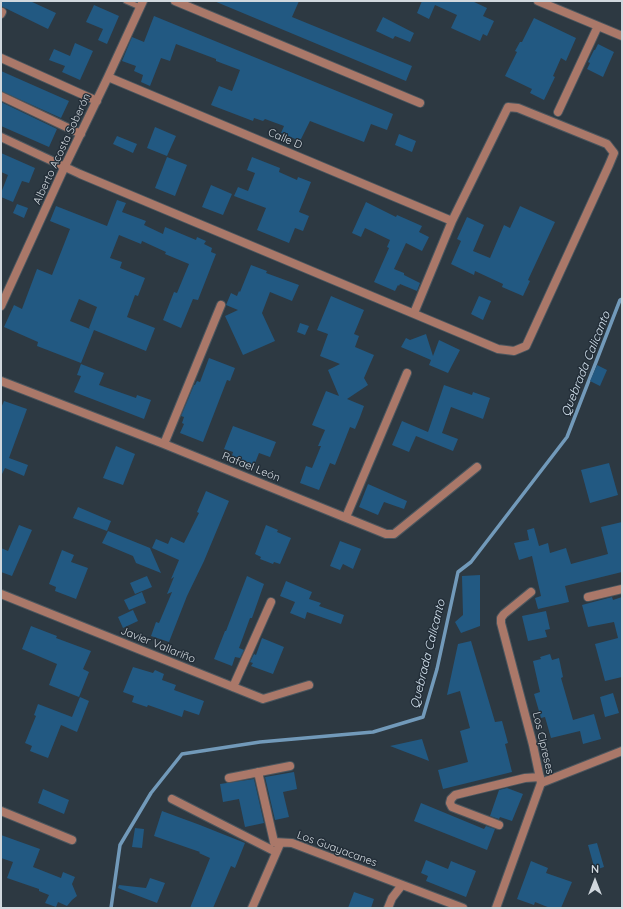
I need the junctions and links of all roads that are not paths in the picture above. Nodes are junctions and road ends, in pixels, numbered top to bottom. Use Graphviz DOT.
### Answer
graph roads {
  1 [pos="126,1"];
  2 [pos="175,1"];
  3 [pos="538,1"];
  4 [pos="141,4"];
  5 [pos="598,26"];
  6 [pos="622,36"];
  7 [pos="1,58"];
  8 [pos="108,77"];
  9 [pos="1,96"];
  10 [pos="97,101"];
  11 [pos="420,103"];
  12 [pos="558,112"];
  13 [pos="81,134"];
  14 [pos="1,137"];
  15 [pos="65,166"];
  16 [pos="452,221"];
  17 [pos="221,305"];
  18 [pos="1,306"];
  19 [pos="414,312"];
  20 [pos="407,373"];
  21 [pos="1,381"];
  22 [pos="164,444"];
  23 [pos="477,467"];
  24 [pos="346,517"];
  25 [pos="622,589"];
  26 [pos="531,592"];
  27 [pos="1,594"];
  28 [pos="588,597"];
  29 [pos="271,602"];
  30 [pos="309,685"];
  31 [pos="232,686"];
  32 [pos="622,751"];
  33 [pos="290,766"];
  34 [pos="258,772"];
  35 [pos="229,778"];
  36 [pos="540,780"];
  37 [pos="172,799"];
  38 [pos="1,811"];
  39 [pos="498,825"];
  40 [pos="72,840"];
  41 [pos="274,842"];
  42 [pos="276,852"];
  43 [pos="402,885"];
  44 [pos="252,908"];
  45 [pos="388,908"];
  46 [pos="463,908"];
  47 [pos="496,908"];
  1 -- 4 [label="lane"];
  2 -- 11 [label="street"];
  3 -- 5 [label="street"];
  4 -- 8 [label="street, Alberto Acosta Soberón"];
  5 -- 6 [label="street"];
  5 -- 12 [label="street"];
  7 -- 10 [label="street"];
  8 -- 10 [label="street, Alberto Acosta Soberón"];
  8 -- 16 [label="street, Calle D"];
  9 -- 13 [label="street"];
  10 -- 13 [label="street, Alberto Acosta Soberón"];
  13 -- 15 [label="street, Alberto Acosta Soberón"];
  14 -- 15 [label="street"];
  15 -- 18 [label="street, Alberto Acosta Soberón"];
  15 -- 19 [label="street"];
  16 -- 19 [label="street"];
  16 -- 19 [label="street"];
  17 -- 22 [label="street"];
  20 -- 24 [label="street"];
  21 -- 22 [label="street, Rafael León"];
  22 -- 24 [label="street, Rafael León"];
  23 -- 24 [label="street, Rafael León"];
  25 -- 28 [label="street"];
  26 -- 36 [label="street, Los Cipreses"];
  27 -- 31 [label="street, Javier Vallariño"];
  29 -- 31 [label="street"];
  30 -- 31 [label="street, Javier Vallariño"];
  32 -- 36 [label="street"];
  33 -- 34 [label="street"];
  34 -- 35 [label="street"];
  34 -- 41 [label="street"];
  36 -- 39 [label="street"];
  36 -- 47 [label="street, Los Cipreses"];
  37 -- 42 [label="street"];
  38 -- 40 [label="street"];
  41 -- 42 [label="street, Los Guayacanes"];
  41 -- 43 [label="street, Los Guayacanes"];
  42 -- 44 [label="street"];
  43 -- 45 [label="street"];
  43 -- 46 [label="street, Los Guayacanes"];
}
